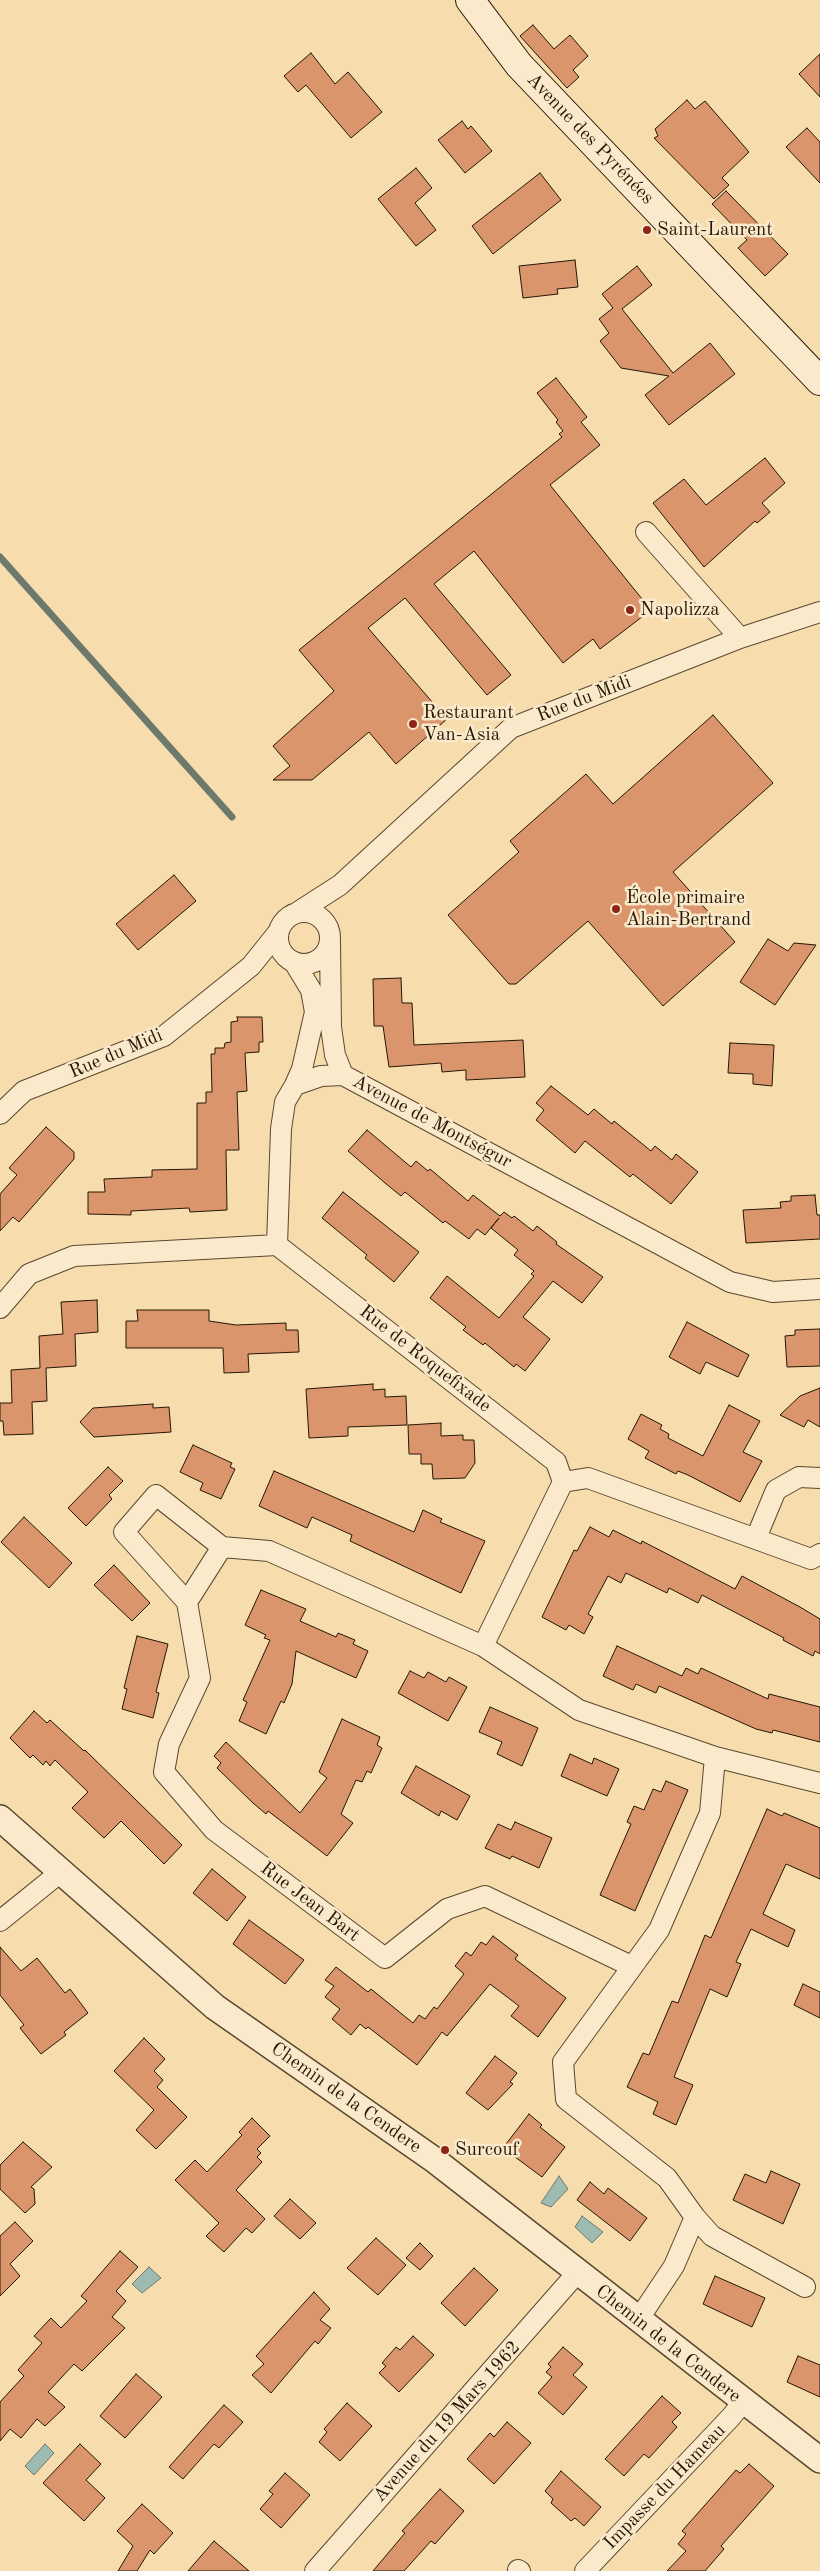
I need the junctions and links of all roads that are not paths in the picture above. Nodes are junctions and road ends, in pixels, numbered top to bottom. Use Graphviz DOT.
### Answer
graph roads {
  1 [pos="470,0"];
  2 [pos="820,380"];
  3 [pos="646,532"];
  4 [pos="820,612"];
  5 [pos="740,638"];
  6 [pos="340,886"];
  7 [pos="298,912"];
  8 [pos="279,931"];
  9 [pos="328,933"];
  10 [pos="292,961"];
  11 [pos="251,966"];
  12 [pos="343,1075"];
  13 [pos="295,1085"];
  14 [pos="0,1114"];
  15 [pos="277,1245"];
  16 [pos="820,1289"];
  17 [pos="0,1308"];
  18 [pos="820,1478"];
  19 [pos="563,1482"];
  20 [pos="756,1538"];
  21 [pos="222,1547"];
  22 [pos="820,1554"];
  23 [pos="187,1602"];
  24 [pos="484,1646"];
  25 [pos="714,1757"];
  26 [pos="820,1783"];
  27 [pos="0,1818"];
  28 [pos="62,1871"];
  29 [pos="0,1920"];
  30 [pos="632,1966"];
  31 [pos="694,2217"];
  32 [pos="578,2273"];
  33 [pos="805,2287"];
  34 [pos="638,2320"];
  35 [pos="743,2402"];
  36 [pos="820,2460"];
  37 [pos="315,2571"];
  38 [pos="585,2571"];
  1 -- 2 [label="main road, Avenue des Pyrénées"];
  3 -- 5 [label="street"];
  4 -- 5 [label="street, Rue du Midi"];
  5 -- 6 [label="street, Rue du Midi"];
  6 -- 7 [label="street, Rue du Midi"];
  6 -- 9 [label="street, Rue du Midi"];
  7 -- 8 [label="street, Rue du Midi"];
  7 -- 9 [label="street"];
  8 -- 10 [label="street"];
  8 -- 11 [label="street, Rue du Midi"];
  9 -- 10 [label="street, Rue du Midi"];
  9 -- 12 [label="street"];
  10 -- 11 [label="street, Rue du Midi"];
  10 -- 13 [label="street"];
  11 -- 14 [label="street, Rue du Midi"];
  12 -- 13 [label="street, Avenue de Montségur"];
  12 -- 16 [label="street, Avenue de Montségur"];
  13 -- 15 [label="street"];
  15 -- 17 [label="street"];
  15 -- 19 [label="street, Rue de Roquefixade"];
  18 -- 20 [label="street"];
  19 -- 20 [label="street"];
  19 -- 24 [label="street"];
  20 -- 22 [label="street"];
  21 -- 23 [label="street"];
  21 -- 23 [label="street"];
  21 -- 24 [label="street"];
  23 -- 30 [label="street, Rue Jean Bart"];
  24 -- 25 [label="street"];
  25 -- 26 [label="street"];
  25 -- 30 [label="street"];
  27 -- 28 [label="street, Chemin de la Cendere"];
  28 -- 29 [label="street"];
  28 -- 32 [label="street, Chemin de la Cendere"];
  30 -- 31 [label="street"];
  31 -- 33 [label="street"];
  31 -- 34 [label="street"];
  32 -- 34 [label="street, Chemin de la Cendere"];
  32 -- 37 [label="street, Avenue du 19 Mars 1962"];
  34 -- 35 [label="street, Chemin de la Cendere"];
  35 -- 36 [label="street, Chemin de la Cendere"];
  35 -- 38 [label="street, Impasse du Hameau"];
}
